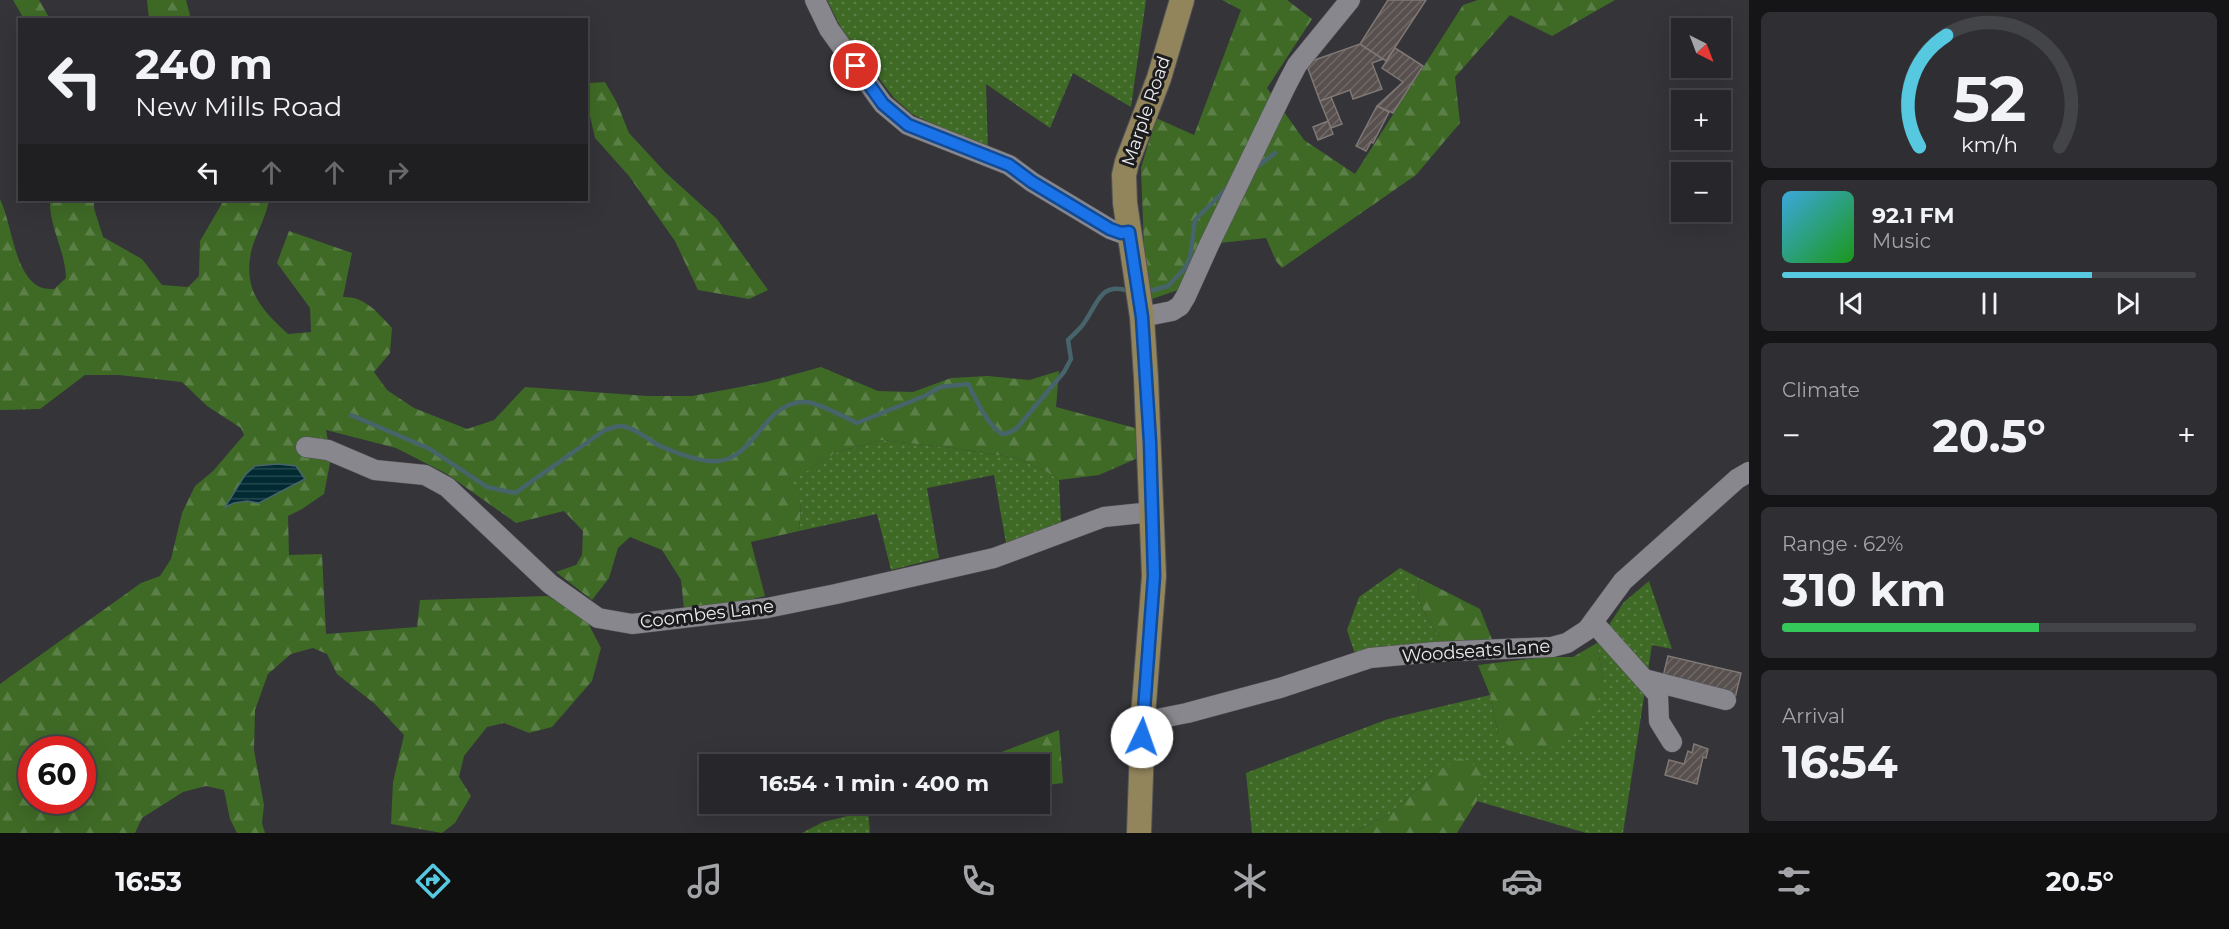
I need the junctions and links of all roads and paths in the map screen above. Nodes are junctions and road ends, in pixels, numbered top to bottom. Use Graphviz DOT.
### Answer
graph roads {
  1 [pos="815,0"];
  2 [pos="1182,0"];
  3 [pos="1350,0"];
  4 [pos="1129,232"];
  5 [pos="1140,309"];
  6 [pos="306,447"];
  7 [pos="1749,472"];
  8 [pos="1152,512"];
  9 [pos="1594,622"];
  10 [pos="1644,679"];
  11 [pos="1726,700"];
  12 [pos="1142,722"];
  13 [pos="1672,742"];
  14 [pos="1139,833"];
  1 -- 4 [label="street"];
  2 -- 4 [label="main road, Marple Road"];
  3 -- 5 [label="street"];
  4 -- 5 [label="main road, Marple Road"];
  5 -- 8 [label="main road, Marple Road"];
  6 -- 8 [label="street, Coombes Lane"];
  7 -- 9 [label="street, Woodseats Lane"];
  8 -- 12 [label="main road, Marple Road"];
  9 -- 10 [label="street"];
  9 -- 12 [label="street, Woodseats Lane"];
  10 -- 11 [label="street"];
  10 -- 13 [label="street"];
  12 -- 14 [label="main road, Marple Road"];
}
